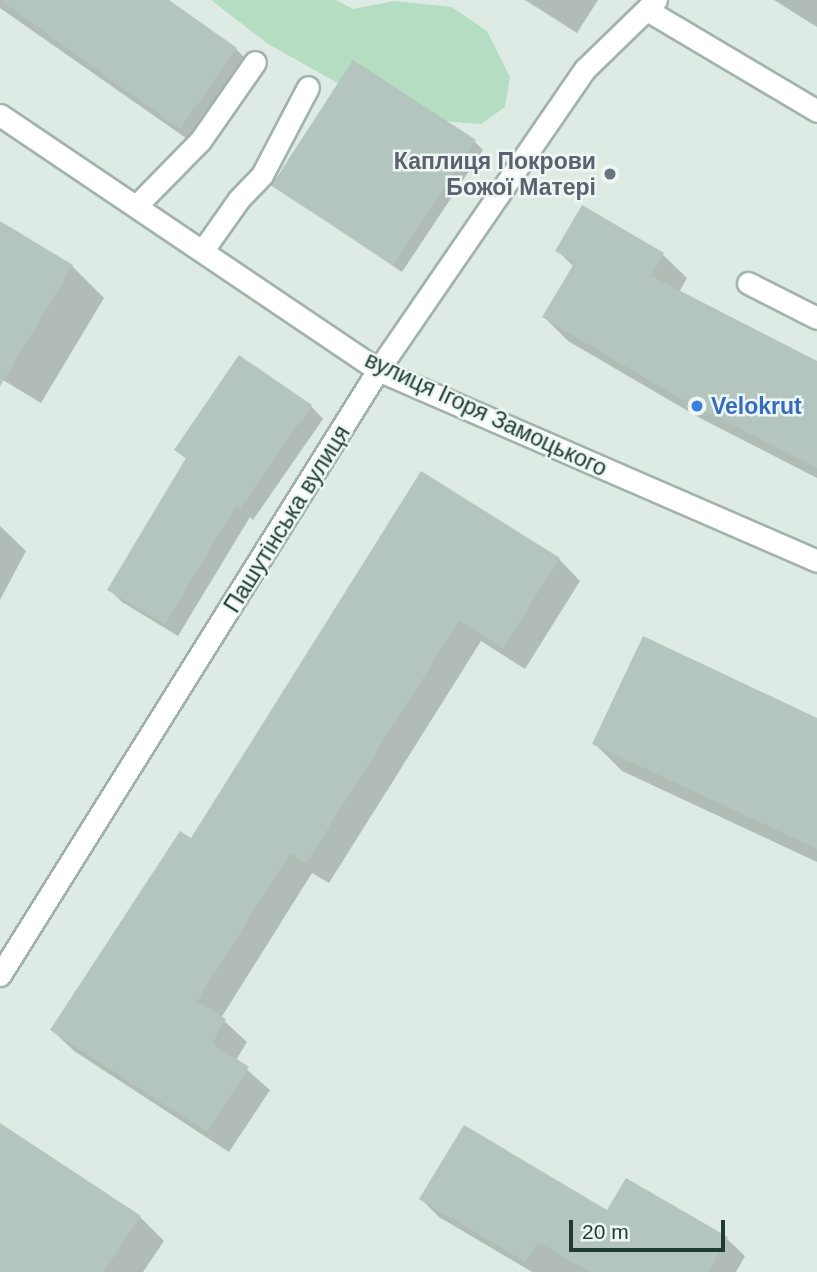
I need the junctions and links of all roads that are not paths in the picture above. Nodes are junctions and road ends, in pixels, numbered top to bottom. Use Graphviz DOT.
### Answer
graph roads {
  1 [pos="651,5"];
  2 [pos="255,62"];
  3 [pos="308,87"];
  4 [pos="817,111"];
  5 [pos="0,115"];
  6 [pos="138,204"];
  7 [pos="203,250"];
  8 [pos="748,283"];
  9 [pos="817,318"];
  10 [pos="378,370"];
  11 [pos="817,561"];
  12 [pos="0,975"];
  1 -- 4 [label="street"];
  1 -- 10 [label="street, Пашутінська вулиця"];
  2 -- 6 [label="street"];
  3 -- 7 [label="street"];
  5 -- 6 [label="street, вулиця Ігоря Замоцького"];
  6 -- 7 [label="street, вулиця Ігоря Замоцького"];
  7 -- 10 [label="street, вулиця Ігоря Замоцького"];
  8 -- 9 [label="street"];
  10 -- 11 [label="street, вулиця Ігоря Замоцького"];
  10 -- 12 [label="street, Пашутінська вулиця"];
}
